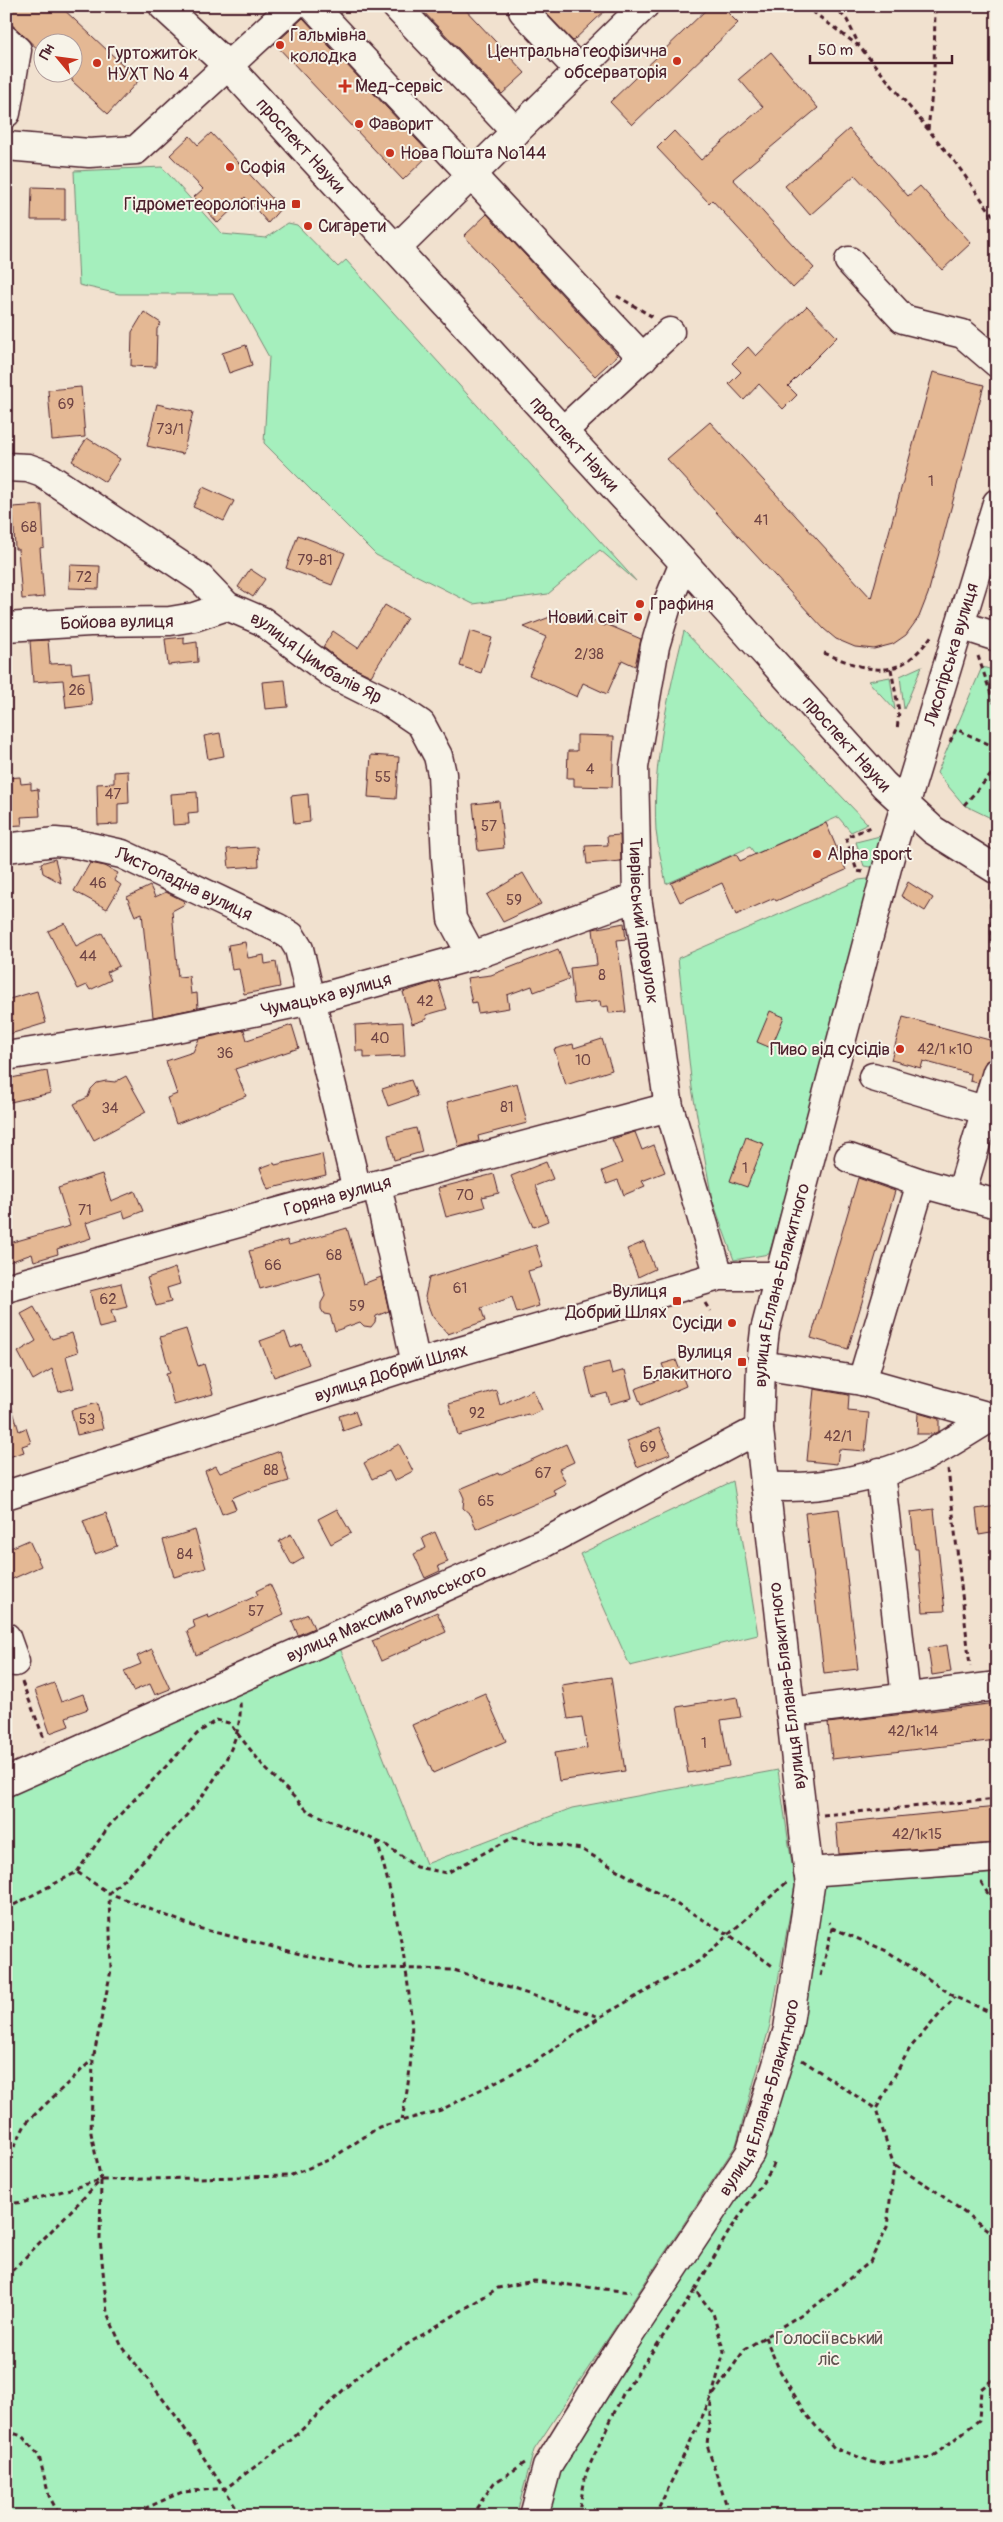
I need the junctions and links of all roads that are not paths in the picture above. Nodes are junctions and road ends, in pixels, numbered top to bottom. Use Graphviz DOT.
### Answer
graph roads {
  1 [pos="163,6"];
  2 [pos="293,6"];
  3 [pos="312,6"];
  4 [pos="396,6"];
  5 [pos="528,6"];
  6 [pos="644,6"];
  7 [pos="6,40"];
  8 [pos="228,66"];
  9 [pos="579,70"];
  10 [pos="9,83"];
  11 [pos="6,113"];
  12 [pos="516,132"];
  13 [pos="6,146"];
  14 [pos="470,176"];
  15 [pos="396,249"];
  16 [pos="849,261"];
  17 [pos="670,332"];
  18 [pos="643,358"];
  19 [pos="997,363"];
  20 [pos="563,431"];
  21 [pos="6,467"];
  22 [pos="997,503"];
  23 [pos="684,563"];
  24 [pos="227,606"];
  25 [pos="964,626"];
  26 [pos="6,627"];
  27 [pos="997,637"];
  28 [pos="905,806"];
  29 [pos="6,848"];
  30 [pos="997,870"];
  31 [pos="637,897"];
  32 [pos="472,956"];
  33 [pos="312,1000"];
  34 [pos="6,1056"];
  35 [pos="997,1072"];
  36 [pos="874,1077"];
  37 [pos="669,1107"];
  38 [pos="991,1112"];
  39 [pos="849,1158"];
  40 [pos="921,1183"];
  41 [pos="367,1187"];
  42 [pos="961,1194"];
  43 [pos="997,1204"];
  44 [pos="719,1276"];
  45 [pos="780,1276"];
  46 [pos="6,1288"];
  47 [pos="416,1364"];
  48 [pos="761,1365"];
  49 [pos="862,1381"];
  50 [pos="994,1418"];
  51 [pos="760,1429"];
  52 [pos="880,1472"];
  53 [pos="765,1486"];
  54 [pos="6,1495"];
  55 [pos="985,1688"];
  56 [pos="906,1698"];
  57 [pos="790,1712"];
  58 [pos="6,1782"];
  59 [pos="986,1859"];
  60 [pos="800,1876"];
  61 [pos="534,2516"];
  1 -- 8 [label="street, проспект Науки"];
  2 -- 8 [label="street"];
  3 -- 14 [label="street"];
  4 -- 12 [label="street"];
  5 -- 9 [label="street"];
  6 -- 9 [label="street"];
  7 -- 10 [label="street"];
  8 -- 13 [label="street"];
  8 -- 15 [label="street, проспект Науки"];
  9 -- 12 [label="street"];
  10 -- 11 [label="street"];
  12 -- 14 [label="street"];
  14 -- 15 [label="street"];
  14 -- 18 [label="street"];
  15 -- 20 [label="street, проспект Науки"];
  16 -- 19 [label="street"];
  17 -- 18 [label="street"];
  18 -- 20 [label="street"];
  20 -- 23 [label="street, проспект Науки"];
  21 -- 24 [label="street, вулиця Цимбалів Яр"];
  22 -- 25 [label="street, Лисогірська вулиця"];
  23 -- 28 [label="street, проспект Науки"];
  23 -- 31 [label="street, Тиврівський провулок"];
  24 -- 26 [label="street, Бойова вулиця"];
  24 -- 32 [label="street, вулиця Цимбалів Яр"];
  25 -- 27 [label="street"];
  25 -- 28 [label="street, Лисогірська вулиця"];
  28 -- 30 [label="street, проспект Науки"];
  28 -- 45 [label="street, вулиця Еллана-Блакитного"];
  29 -- 33 [label="street, Листопадна вулиця"];
  31 -- 32 [label="street, Чумацька вулиця"];
  31 -- 37 [label="street, Тиврівський провулок"];
  32 -- 33 [label="street, Чумацька вулиця"];
  33 -- 34 [label="street, Чумацька вулиця"];
  33 -- 41 [label="street, Листопадна вулиця"];
  35 -- 38 [label="street"];
  36 -- 38 [label="street"];
  37 -- 41 [label="street, Горяна вулиця"];
  37 -- 44 [label="street, Тиврівський провулок"];
  38 -- 42 [label="street"];
  39 -- 40 [label="street"];
  40 -- 42 [label="street"];
  40 -- 49 [label="street"];
  41 -- 46 [label="street, Горяна вулиця"];
  41 -- 47 [label="street, Листопадна вулиця"];
  42 -- 43 [label="street"];
  44 -- 45 [label="street, вулиця Добрий Шлях"];
  44 -- 47 [label="street, вулиця Добрий Шлях"];
  45 -- 48 [label="street, вулиця Еллана-Блакитного"];
  47 -- 54 [label="street, вулиця Добрий Шлях"];
  48 -- 49 [label="street"];
  48 -- 51 [label="street, вулиця Еллана-Блакитного"];
  49 -- 50 [label="street"];
  50 -- 52 [label="street"];
  51 -- 53 [label="street, вулиця Еллана-Блакитного"];
  51 -- 58 [label="street, вулиця Максима Рильського"];
  52 -- 53 [label="street"];
  52 -- 56 [label="street"];
  53 -- 57 [label="street, вулиця Еллана-Блакитного"];
  55 -- 56 [label="street"];
  56 -- 57 [label="street"];
  57 -- 60 [label="street, вулиця Еллана-Блакитного"];
  59 -- 60 [label="street"];
  60 -- 61 [label="street, вулиця Еллана-Блакитного"];
}
